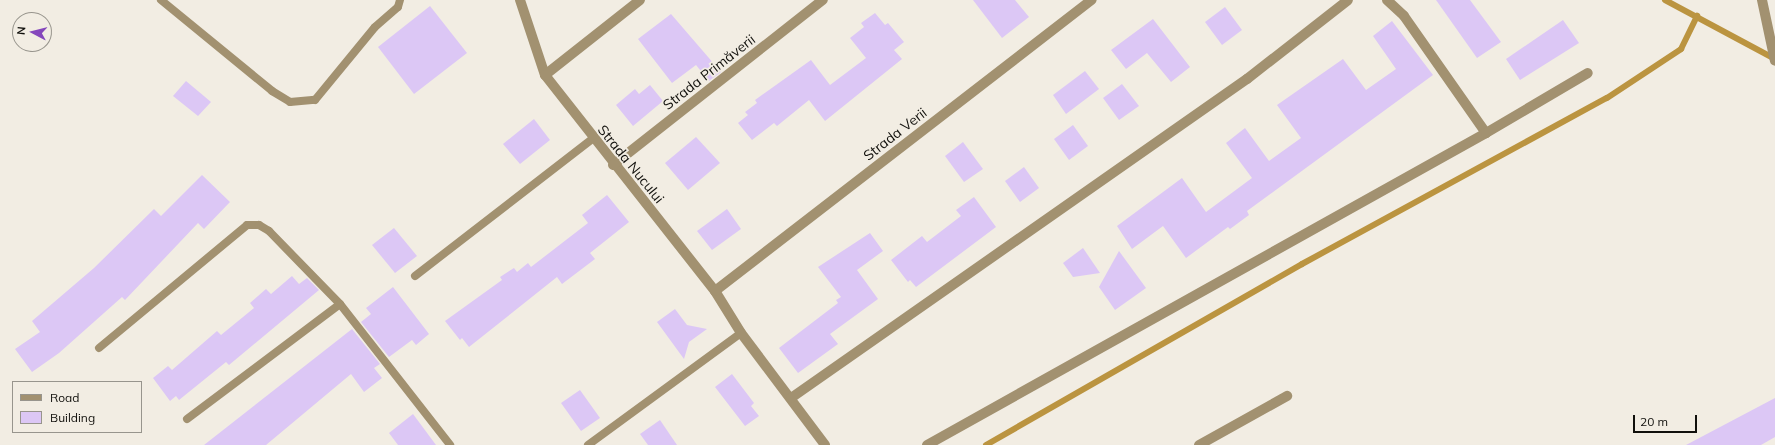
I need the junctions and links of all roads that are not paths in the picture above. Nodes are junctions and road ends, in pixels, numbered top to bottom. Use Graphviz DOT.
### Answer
graph roads {
  1 [pos="161,0"];
  2 [pos="400,0"];
  3 [pos="520,0"];
  4 [pos="640,0"];
  5 [pos="823,0"];
  6 [pos="1092,0"];
  7 [pos="1348,0"];
  8 [pos="1387,0"];
  9 [pos="1763,4"];
  10 [pos="1775,61"];
  11 [pos="1588,72"];
  12 [pos="545,75"];
  13 [pos="1486,134"];
  14 [pos="592,139"];
  15 [pos="613,165"];
  16 [pos="415,276"];
  17 [pos="715,291"];
  18 [pos="340,304"];
  19 [pos="742,333"];
  20 [pos="99,348"];
  21 [pos="1287,396"];
  22 [pos="791,398"];
  23 [pos="188,419"];
  24 [pos="450,445"];
  25 [pos="588,445"];
  26 [pos="825,445"];
  27 [pos="927,445"];
  28 [pos="1199,445"];
  1 -- 2 [label="lane"];
  3 -- 12 [label="street, Strada Nucului"];
  4 -- 12 [label="street"];
  5 -- 15 [label="street, Strada Primăverii"];
  6 -- 17 [label="street, Strada Verii"];
  7 -- 22 [label="street"];
  8 -- 13 [label="street"];
  9 -- 10 [label="street"];
  11 -- 13 [label="street"];
  12 -- 14 [label="street, Strada Nucului"];
  13 -- 27 [label="street"];
  14 -- 15 [label="street, Strada Nucului"];
  14 -- 16 [label="lane"];
  15 -- 17 [label="street, Strada Nucului"];
  17 -- 19 [label="street, Strada Nucului"];
  18 -- 20 [label="lane"];
  18 -- 23 [label="lane"];
  18 -- 24 [label="lane"];
  19 -- 22 [label="street, Strada Nucului"];
  19 -- 25 [label="lane"];
  21 -- 28 [label="street"];
  22 -- 26 [label="street, Strada Nucului"];
}
